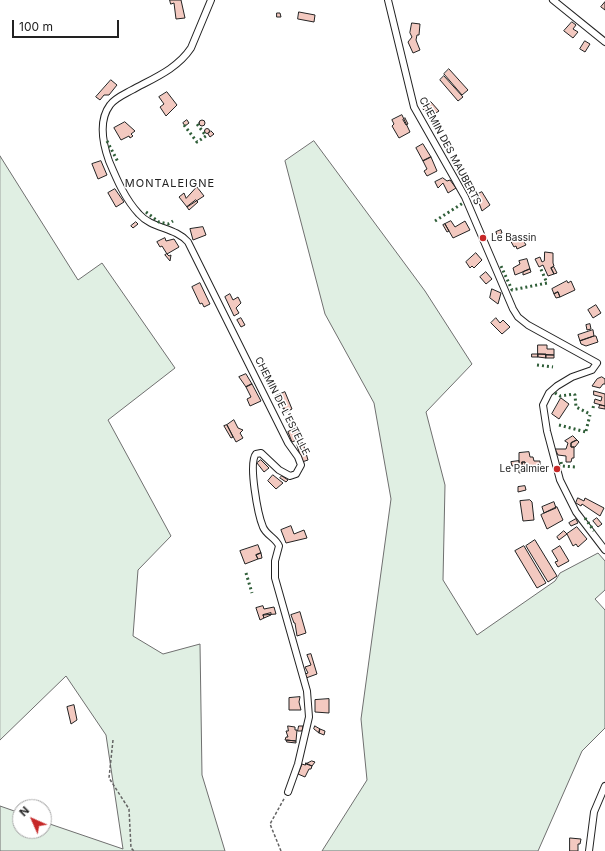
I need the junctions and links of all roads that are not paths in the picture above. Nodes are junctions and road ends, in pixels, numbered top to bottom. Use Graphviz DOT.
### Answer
graph roads {
  1 [pos="211,0"];
  2 [pos="388,0"];
  3 [pos="553,0"];
  4 [pos="605,42"];
  5 [pos="605,550"];
  6 [pos="605,786"];
  7 [pos="288,792"];
  8 [pos="589,851"];
  1 -- 7 [label="street, CHEMIN DE L'ESTELLE"];
  2 -- 5 [label="street, CHEMIN DES MAUBERTS"];
  3 -- 4 [label="street"];
  6 -- 8 [label="street"];
}
